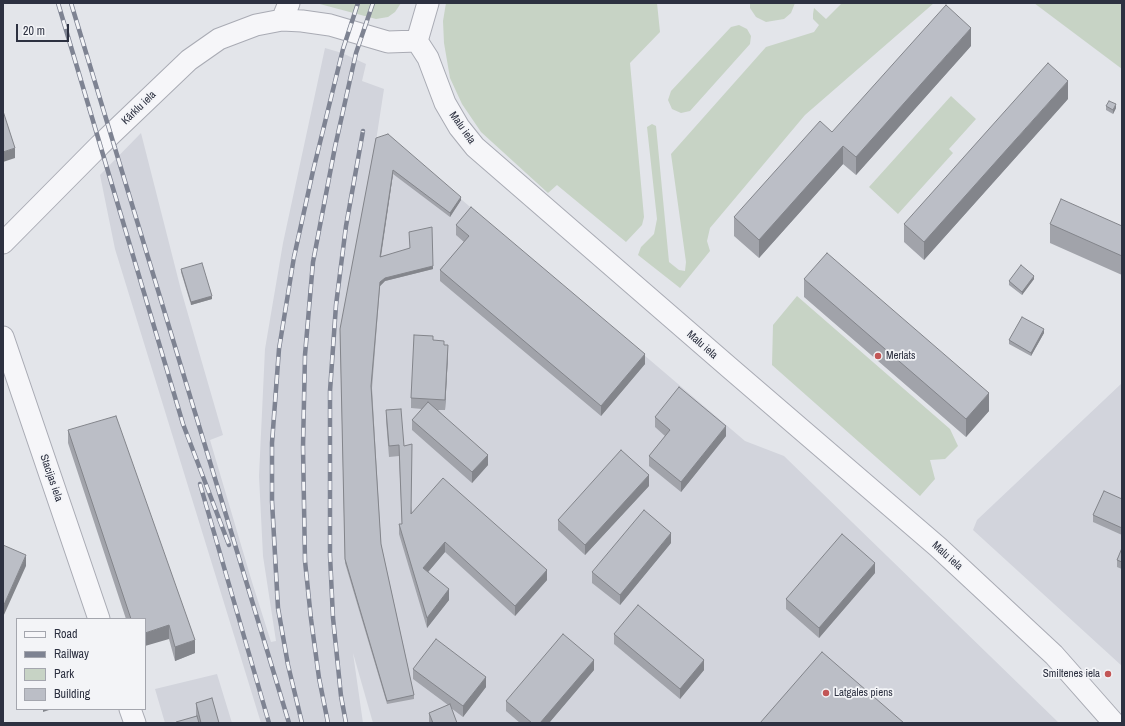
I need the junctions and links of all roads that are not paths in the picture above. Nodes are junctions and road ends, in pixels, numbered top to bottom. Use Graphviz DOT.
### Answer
graph roads {
  1 [pos="428,3"];
  2 [pos="286,12"];
  3 [pos="417,41"];
  4 [pos="3,243"];
  5 [pos="3,337"];
  6 [pos="100,618"];
  7 [pos="130,710"];
  8 [pos="135,723"];
  9 [pos="1114,723"];
  1 -- 3 [label="street"];
  2 -- 3 [label="street"];
  2 -- 4 [label="street, Kārklu iela"];
  3 -- 9 [label="street, Malu iela"];
  5 -- 6 [label="street, Stacijas iela"];
  7 -- 8 [label="street"];
}
